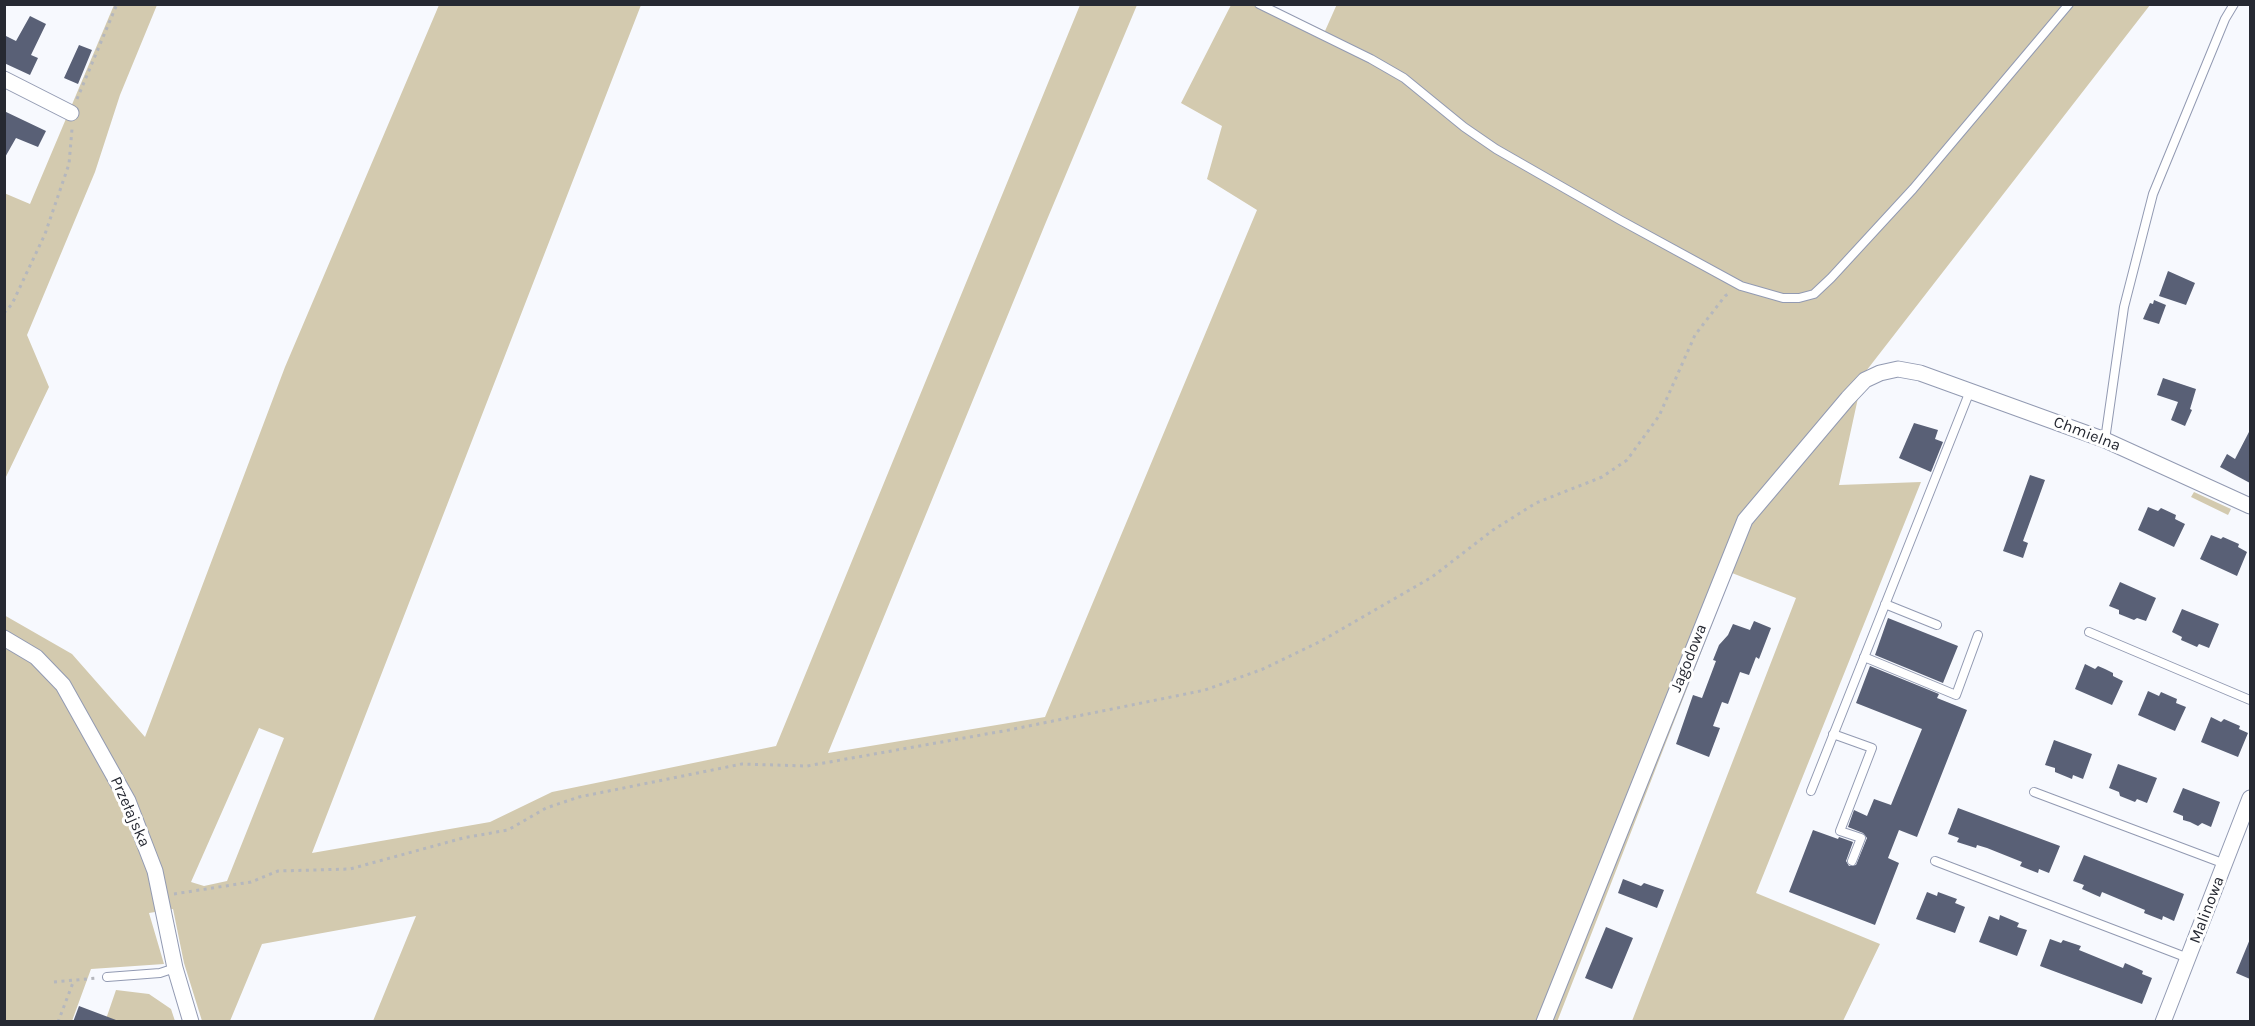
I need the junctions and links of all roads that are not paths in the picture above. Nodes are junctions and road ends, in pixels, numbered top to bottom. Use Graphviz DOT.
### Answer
graph roads {
  1 [pos="1259,4"];
  2 [pos="2069,4"];
  3 [pos="2234,4"];
  4 [pos="4,79"];
  5 [pos="71,113"];
  6 [pos="1920,373"];
  7 [pos="1970,391"];
  8 [pos="2105,440"];
  9 [pos="2250,506"];
  10 [pos="1885,604"];
  11 [pos="1937,625"];
  12 [pos="2089,632"];
  13 [pos="1978,636"];
  14 [pos="4,638"];
  15 [pos="1864,657"];
  16 [pos="2250,700"];
  17 [pos="1833,734"];
  18 [pos="1811,791"];
  19 [pos="2034,792"];
  20 [pos="2250,798"];
  21 [pos="1852,861"];
  22 [pos="1935,861"];
  23 [pos="2225,864"];
  24 [pos="2188,958"];
  25 [pos="175,968"];
  26 [pos="107,977"];
  27 [pos="190,1022"];
  28 [pos="1544,1022"];
  29 [pos="2163,1022"];
  1 -- 2 [label="lane"];
  3 -- 8 [label="lane"];
  4 -- 5 [label="street"];
  6 -- 7 [label="street, Chmielna"];
  6 -- 28 [label="street, Jagodowa"];
  7 -- 8 [label="street, Chmielna"];
  7 -- 10 [label="lane"];
  8 -- 9 [label="street, Chmielna"];
  10 -- 11 [label="lane"];
  10 -- 15 [label="lane"];
  12 -- 16 [label="lane"];
  13 -- 15 [label="lane"];
  14 -- 25 [label="street, Przełajska"];
  15 -- 17 [label="lane"];
  17 -- 18 [label="lane"];
  17 -- 21 [label="lane"];
  19 -- 23 [label="lane"];
  20 -- 23 [label="street, Malinowa"];
  22 -- 24 [label="lane"];
  23 -- 24 [label="street, Malinowa"];
  24 -- 29 [label="street, Malinowa"];
  25 -- 26 [label="lane"];
  25 -- 27 [label="street, Przełajska"];
}
